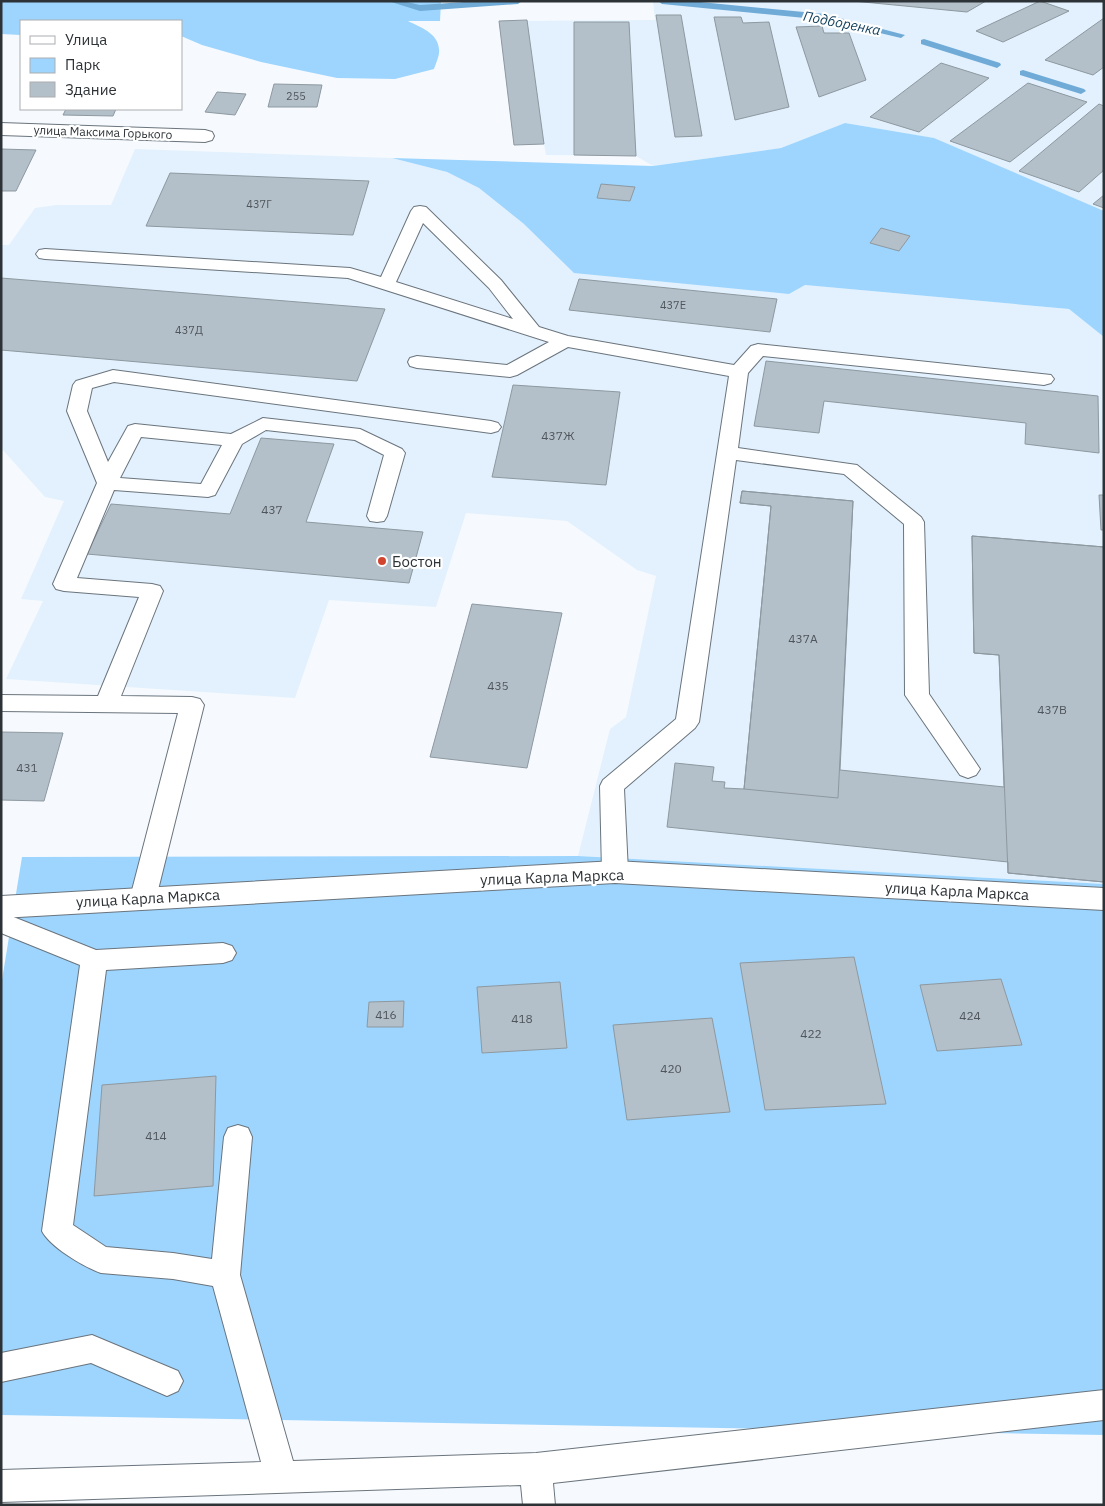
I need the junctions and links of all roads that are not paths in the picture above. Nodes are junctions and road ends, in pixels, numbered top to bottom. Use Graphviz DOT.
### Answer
graph roads {
  1 [pos="1,129"];
  2 [pos="205,136"];
  3 [pos="45,254"];
  4 [pos="386,284"];
  5 [pos="532,330"];
  6 [pos="565,341"];
  7 [pos="417,362"];
  8 [pos="739,372"];
  9 [pos="1044,379"];
  10 [pos="490,427"];
  11 [pos="234,440"];
  12 [pos="727,454"];
  13 [pos="107,483"];
  14 [pos="377,516"];
  15 [pos="3,701"];
  16 [pos="106,704"];
  17 [pos="968,769"];
  18 [pos="615,872"];
  19 [pos="143,898"];
  20 [pos="1104,899"];
  21 [pos="1,907"];
  22 [pos="1,922"];
  23 [pos="223,953"];
  24 [pos="94,960"];
  25 [pos="238,1137"];
  26 [pos="225,1275"];
  27 [pos="1,1368"];
  28 [pos="167,1382"];
  29 [pos="1104,1405"];
  30 [pos="536,1469"];
  31 [pos="281,1477"];
  32 [pos="1,1486"];
  33 [pos="539,1505"];
  1 -- 2 [label="street, улица Максима Горького"];
  3 -- 4 [label="lane"];
  4 -- 5 [label="lane"];
  4 -- 5 [label="lane"];
  5 -- 6 [label="lane"];
  6 -- 7 [label="lane"];
  6 -- 8 [label="lane"];
  8 -- 9 [label="lane"];
  8 -- 12 [label="lane"];
  10 -- 13 [label="lane"];
  11 -- 13 [label="lane"];
  11 -- 13 [label="lane"];
  11 -- 14 [label="lane"];
  12 -- 17 [label="lane"];
  12 -- 18 [label="lane"];
  13 -- 16 [label="lane"];
  15 -- 16 [label="lane"];
  16 -- 19 [label="lane"];
  18 -- 19 [label="street, улица Карла Маркса"];
  18 -- 20 [label="street, улица Карла Маркса"];
  19 -- 21 [label="street, улица Карла Маркса"];
  22 -- 24 [label="lane"];
  23 -- 24 [label="lane"];
  24 -- 26 [label="lane"];
  25 -- 26 [label="lane"];
  26 -- 31 [label="lane"];
  27 -- 28 [label="lane"];
  29 -- 30 [label="lane"];
  30 -- 31 [label="lane"];
  30 -- 33 [label="lane"];
  31 -- 32 [label="lane"];
}
